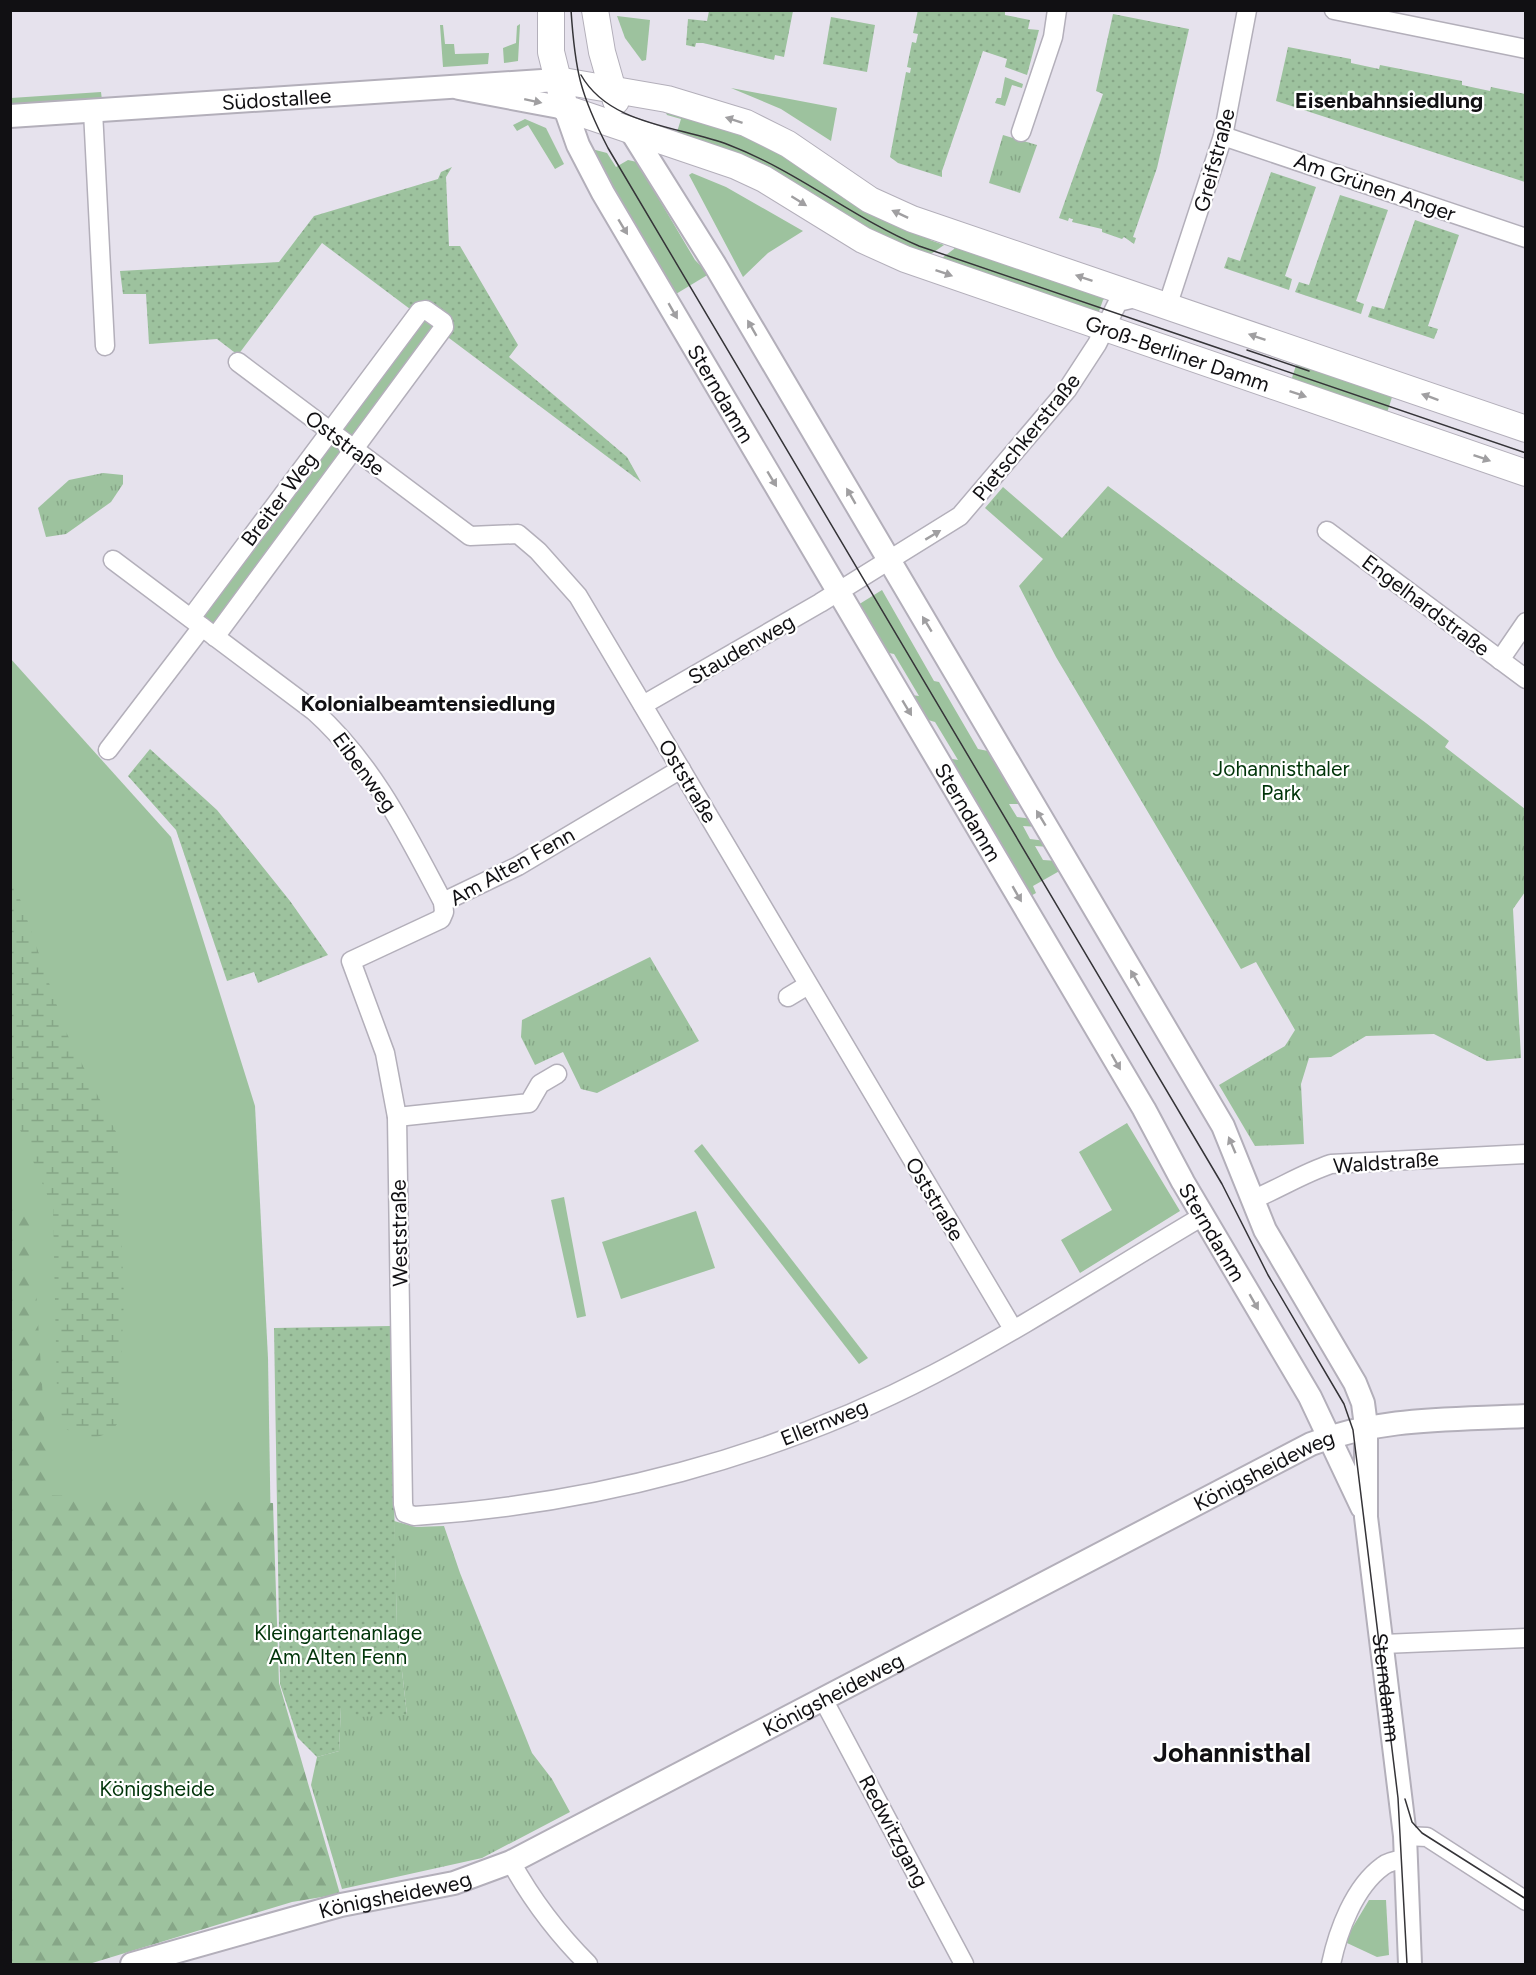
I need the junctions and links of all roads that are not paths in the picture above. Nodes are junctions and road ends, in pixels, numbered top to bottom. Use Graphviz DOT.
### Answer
graph roads {
  1 [pos="551,10"];
  2 [pos="595,10"];
  3 [pos="1057,10"];
  4 [pos="1247,10"];
  5 [pos="1334,10"];
  6 [pos="1526,48"];
  7 [pos="558,80"];
  8 [pos="459,88"];
  9 [pos="613,88"];
  10 [pos="565,108"];
  11 [pos="93,111"];
  12 [pos="10,116"];
  13 [pos="632,130"];
  14 [pos="1021,132"];
  15 [pos="1223,136"];
  16 [pos="1526,238"];
  17 [pos="1140,297"];
  18 [pos="1167,307"];
  19 [pos="1104,327"];
  20 [pos="105,346"];
  21 [pos="238,362"];
  22 [pos="1526,429"];
  23 [pos="330,432"];
  24 [pos="354,450"];
  25 [pos="1526,473"];
  26 [pos="1327,531"];
  27 [pos="113,560"];
  28 [pos="889,561"];
  29 [pos="839,592"];
  30 [pos="1526,622"];
  31 [pos="202,627"];
  32 [pos="1500,660"];
  33 [pos="1526,679"];
  34 [pos="643,705"];
  35 [pos="108,750"];
  36 [pos="681,769"];
  37 [pos="443,902"];
  38 [pos="351,961"];
  39 [pos="808,985"];
  40 [pos="788,997"];
  41 [pos="557,1074"];
  42 [pos="398,1117"];
  43 [pos="1526,1154"];
  44 [pos="1254,1199"];
  45 [pos="1203,1216"];
  46 [pos="1013,1329"];
  47 [pos="1526,1416"];
  48 [pos="1366,1426"];
  49 [pos="1329,1437"];
  50 [pos="405,1513"];
  51 [pos="1366,1517"];
  52 [pos="1526,1638"];
  53 [pos="1383,1644"];
  54 [pos="824,1699"];
  55 [pos="1405,1847"];
  56 [pos="511,1862"];
  57 [pos="1526,1901"];
  58 [pos="132,1965"];
  59 [pos="588,1965"];
  60 [pos="964,1965"];
  61 [pos="1331,1965"];
  62 [pos="1410,1965"];
  1 -- 7 [label="main road, Sterndamm"];
  2 -- 9 [label="main road, Sterndamm"];
  3 -- 14 [label="street"];
  4 -- 15 [label="street, Greifstraße"];
  5 -- 6 [label="street"];
  7 -- 8 [label="street, Südostallee"];
  7 -- 9 [label="main road"];
  7 -- 10 [label="main road, Sterndamm"];
  8 -- 10 [label="street, Südostallee, one-way"];
  8 -- 11 [label="street, Südostallee"];
  9 -- 13 [label="main road, Sterndamm"];
  17 -- 9 [label="main road, Groß-Berliner Damm, one-way"];
  10 -- 13 [label="main road"];
  10 -- 29 [label="street, Sterndamm, one-way"];
  11 -- 12 [label="street, Südostallee"];
  11 -- 20 [label="street"];
  13 -- 19 [label="main road, Groß-Berliner Damm, one-way"];
  28 -- 13 [label="street, Sterndamm, one-way"];
  15 -- 16 [label="street, Am Grünen Anger"];
  15 -- 18 [label="street, Greifstraße"];
  17 -- 18 [label="main road, Groß-Berliner Damm"];
  17 -- 19 [label="street, Pietschkerstraße"];
  22 -- 18 [label="main road, Groß-Berliner Damm, one-way"];
  19 -- 25 [label="main road, Groß-Berliner Damm, one-way"];
  28 -- 19 [label="street, Pietschkerstraße, one-way"];
  21 -- 23 [label="street, Oststraße"];
  23 -- 24 [label="street, Oststraße"];
  23 -- 24 [label="street, Breiter Weg"];
  23 -- 31 [label="street, Breiter Weg"];
  24 -- 31 [label="street, Breiter Weg"];
  24 -- 34 [label="street, Oststraße"];
  26 -- 32 [label="street, Engelhardstraße"];
  27 -- 31 [label="street, Eibenweg"];
  28 -- 29 [label="street, Pietschkerstraße"];
  44 -- 28 [label="street, Sterndamm, one-way"];
  29 -- 34 [label="street, Staudenweg"];
  29 -- 45 [label="street, Sterndamm, one-way"];
  30 -- 32 [label="street"];
  31 -- 35 [label="street, Breiter Weg"];
  31 -- 37 [label="street, Eibenweg"];
  32 -- 33 [label="street, Engelhardstraße"];
  34 -- 36 [label="street, Oststraße"];
  36 -- 37 [label="street, Am Alten Fenn"];
  36 -- 39 [label="street, Oststraße"];
  37 -- 38 [label="street, Am Alten Fenn"];
  38 -- 42 [label="street, Weststraße"];
  39 -- 40 [label="street"];
  39 -- 46 [label="street, Oststraße"];
  41 -- 42 [label="street"];
  42 -- 50 [label="street, Weststraße"];
  43 -- 44 [label="street, Waldstraße"];
  44 -- 48 [label="street, Sterndamm"];
  45 -- 46 [label="street, Ellernweg"];
  45 -- 49 [label="street, Sterndamm, one-way"];
  46 -- 50 [label="street, Ellernweg"];
  47 -- 48 [label="street, Königsheideweg"];
  48 -- 49 [label="street, Königsheideweg"];
  48 -- 51 [label="street, Sterndamm"];
  49 -- 51 [label="street, Sterndamm"];
  49 -- 54 [label="street, Königsheideweg"];
  51 -- 53 [label="street, Sterndamm"];
  52 -- 53 [label="street"];
  53 -- 55 [label="street, Sterndamm"];
  54 -- 56 [label="street, Königsheideweg"];
  54 -- 60 [label="street, Redwitzgang"];
  55 -- 57 [label="street"];
  55 -- 61 [label="street"];
  55 -- 62 [label="street, Sterndamm"];
  56 -- 58 [label="street, Königsheideweg"];
  56 -- 59 [label="street"];
}
